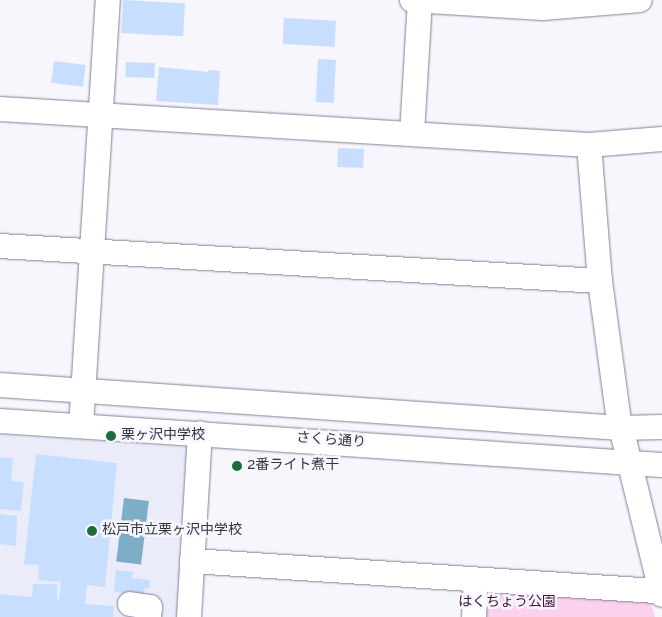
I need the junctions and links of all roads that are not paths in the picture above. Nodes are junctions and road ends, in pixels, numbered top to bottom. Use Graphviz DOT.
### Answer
graph roads {
  1 [pos="108,0"];
  2 [pos="412,0"];
  3 [pos="420,0"];
  4 [pos="640,0"];
  5 [pos="0,109"];
  6 [pos="99,116"];
  7 [pos="412,134"];
  8 [pos="662,139"];
  9 [pos="589,145"];
  10 [pos="0,246"];
  11 [pos="91,252"];
  12 [pos="600,281"];
  13 [pos="0,385"];
  14 [pos="83,390"];
  15 [pos="345,409"];
  16 [pos="0,421"];
  17 [pos="82,426"];
  18 [pos="662,427"];
  19 [pos="620,428"];
  20 [pos="200,433"];
  21 [pos="344,442"];
  22 [pos="627,460"];
  23 [pos="662,464"];
  24 [pos="192,561"];
  25 [pos="476,582"];
  26 [pos="662,593"];
  27 [pos="189,617"];
  28 [pos="474,617"];
  1 -- 6 [label="street"];
  2 -- 3 [label="street"];
  3 -- 4 [label="street"];
  3 -- 7 [label="street"];
  5 -- 6 [label="street"];
  6 -- 7 [label="street"];
  6 -- 11 [label="street"];
  7 -- 9 [label="street"];
  8 -- 9 [label="street"];
  9 -- 12 [label="street"];
  10 -- 11 [label="street"];
  11 -- 12 [label="street"];
  11 -- 14 [label="street"];
  12 -- 19 [label="street"];
  13 -- 14 [label="street"];
  14 -- 15 [label="street"];
  14 -- 17 [label="street"];
  15 -- 19 [label="street"];
  15 -- 21 [label="street"];
  16 -- 17 [label="street, さくら通り"];
  17 -- 20 [label="street, さくら通り"];
  18 -- 19 [label="street"];
  19 -- 22 [label="street"];
  20 -- 21 [label="street, さくら通り"];
  20 -- 24 [label="street"];
  21 -- 22 [label="street, さくら通り"];
  22 -- 23 [label="street, さくら通り"];
  22 -- 26 [label="street"];
  24 -- 25 [label="street"];
  24 -- 27 [label="street"];
  25 -- 26 [label="street"];
  25 -- 28 [label="street"];
}
